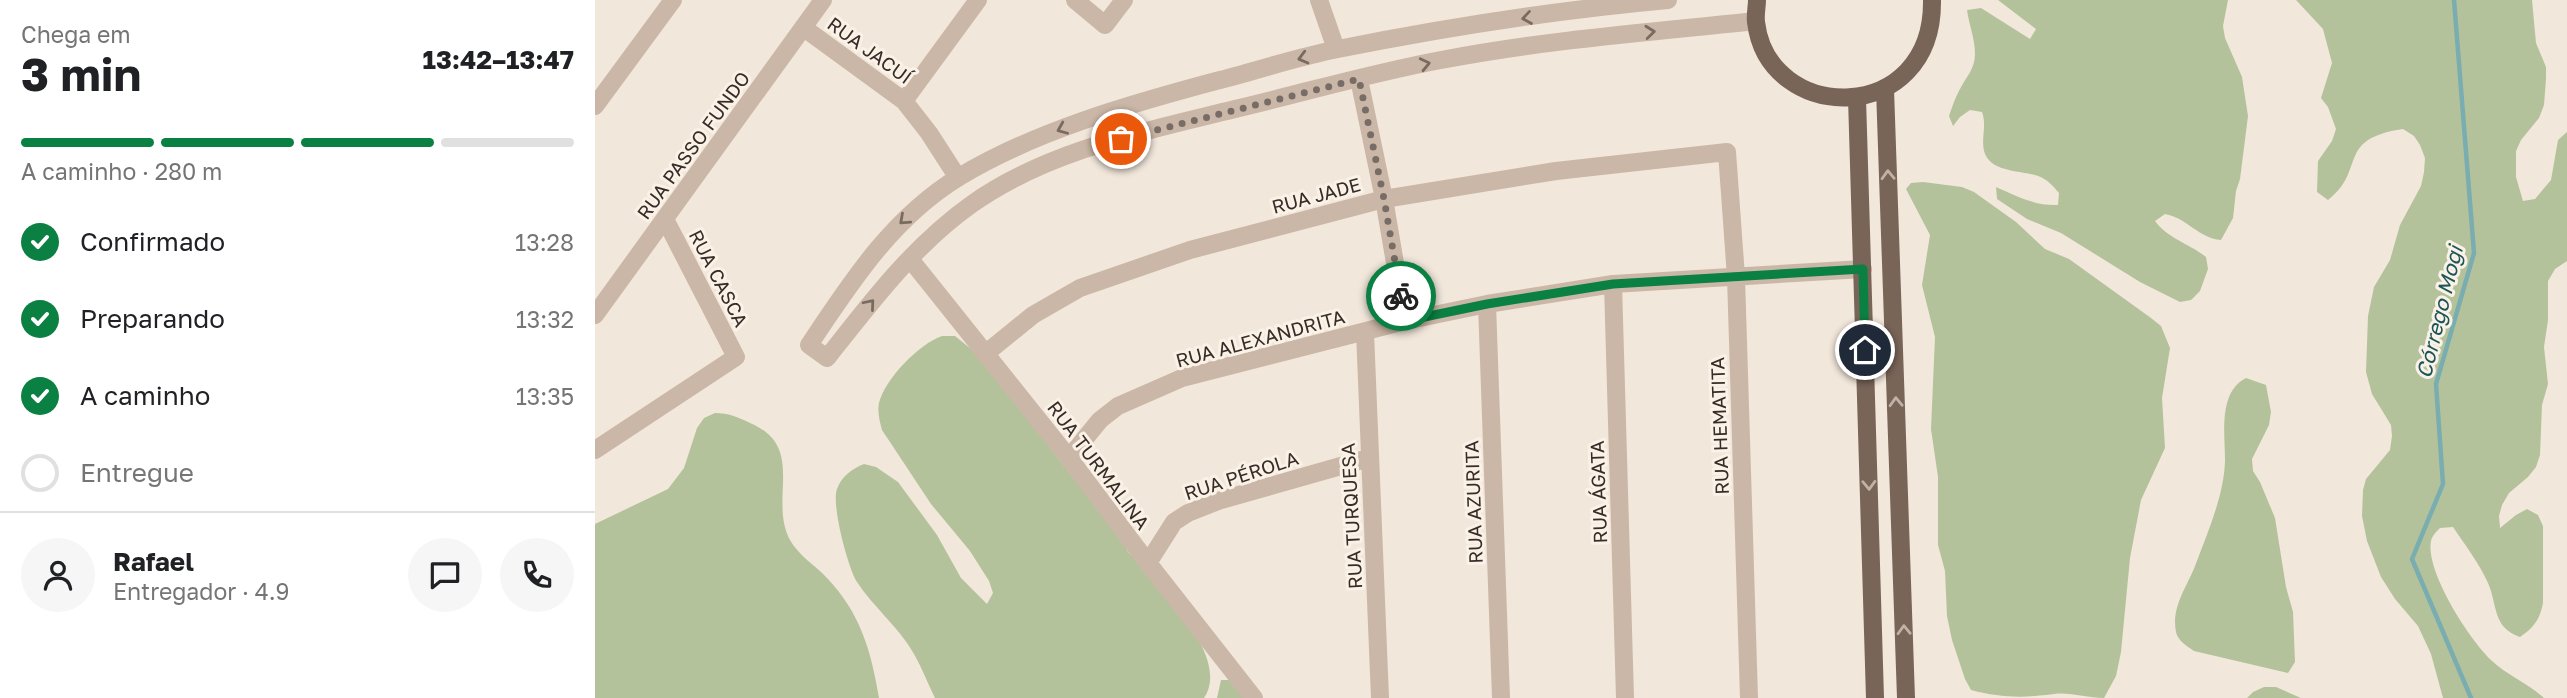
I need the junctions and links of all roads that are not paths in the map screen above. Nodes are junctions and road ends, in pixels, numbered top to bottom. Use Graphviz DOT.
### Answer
graph roads {
  1 [pos="673,0"];
  2 [pos="823,0"];
  3 [pos="978,0"];
  4 [pos="1075,0"];
  5 [pos="1124,0"];
  6 [pos="1319,0"];
  7 [pos="1668,0"];
  8 [pos="1757,0"];
  9 [pos="1932,0"];
  10 [pos="1756,21"];
  11 [pos="804,28"];
  12 [pos="1448,30"];
  13 [pos="1336,49"];
  14 [pos="1452,58"];
  15 [pos="1254,71"];
  16 [pos="1359,79"];
  17 [pos="1885,89"];
  18 [pos="1857,97"];
  19 [pos="904,101"];
  20 [pos="1252,105"];
  21 [pos="595,106"];
  22 [pos="1727,152"];
  23 [pos="958,178"];
  24 [pos="1384,199"];
  25 [pos="665,219"];
  26 [pos="911,258"];
  27 [pos="1863,269"];
  28 [pos="1736,276"];
  29 [pos="1613,284"];
  30 [pos="1487,304"];
  31 [pos="595,315"];
  32 [pos="1405,321"];
  33 [pos="1365,332"];
  34 [pos="985,354"];
  35 [pos="595,450"];
  36 [pos="1069,458"];
  37 [pos="1369,458"];
  38 [pos="1148,564"];
  39 [pos="1254,698"];
  40 [pos="1380,698"];
  41 [pos="1501,698"];
  42 [pos="1625,698"];
  43 [pos="1749,698"];
  44 [pos="1875,698"];
  45 [pos="1906,698"];
  1 -- 21 [label="street"];
  2 -- 11 [label="street, RUA PASSO FUNDO"];
  3 -- 19 [label="street"];
  4 -- 5 [label="street"];
  6 -- 13 [label="street"];
  7 -- 12 [label="street, one-way"];
  8 -- 10 [label="main road"];
  9 -- 17 [label="main road"];
  14 -- 10 [label="street, one-way"];
  10 -- 18 [label="main road"];
  11 -- 19 [label="street, RUA JACUÍ"];
  11 -- 25 [label="street, RUA PASSO FUNDO"];
  12 -- 13 [label="street"];
  12 -- 14 [label="street"];
  13 -- 15 [label="street, one-way"];
  16 -- 14 [label="street, one-way"];
  15 -- 20 [label="street"];
  15 -- 23 [label="street, one-way"];
  16 -- 20 [label="street"];
  16 -- 24 [label="street"];
  17 -- 18 [label="main road"];
  45 -- 17 [label="main road, one-way"];
  18 -- 27 [label="main road"];
  19 -- 23 [label="street, RUA JACUÍ"];
  20 -- 26 [label="street"];
  22 -- 24 [label="street, RUA JADE"];
  22 -- 28 [label="street, RUA HEMATITA"];
  23 -- 26 [label="street, one-way"];
  24 -- 32 [label="street"];
  24 -- 34 [label="street, RUA JADE"];
  25 -- 31 [label="street, RUA PASSO FUNDO"];
  25 -- 35 [label="street, RUA CASCA"];
  26 -- 34 [label="street, RUA TURMALINA"];
  27 -- 28 [label="street, RUA ALEXANDRITA"];
  27 -- 44 [label="main road, one-way"];
  28 -- 29 [label="street, RUA ALEXANDRITA"];
  28 -- 43 [label="street, RUA HEMATITA"];
  29 -- 30 [label="street, RUA ALEXANDRITA"];
  29 -- 42 [label="street, RUA ÁGATA"];
  30 -- 32 [label="street, RUA ALEXANDRITA"];
  30 -- 41 [label="street, RUA AZURITA"];
  32 -- 33 [label="street, RUA ALEXANDRITA"];
  33 -- 36 [label="street, RUA ALEXANDRITA"];
  33 -- 37 [label="street, RUA TURQUESA"];
  34 -- 36 [label="street, RUA TURMALINA"];
  36 -- 38 [label="street, RUA TURMALINA"];
  37 -- 38 [label="street, RUA PÉROLA"];
  37 -- 40 [label="street, RUA TURQUESA"];
  38 -- 39 [label="street, RUA TURMALINA"];
}
